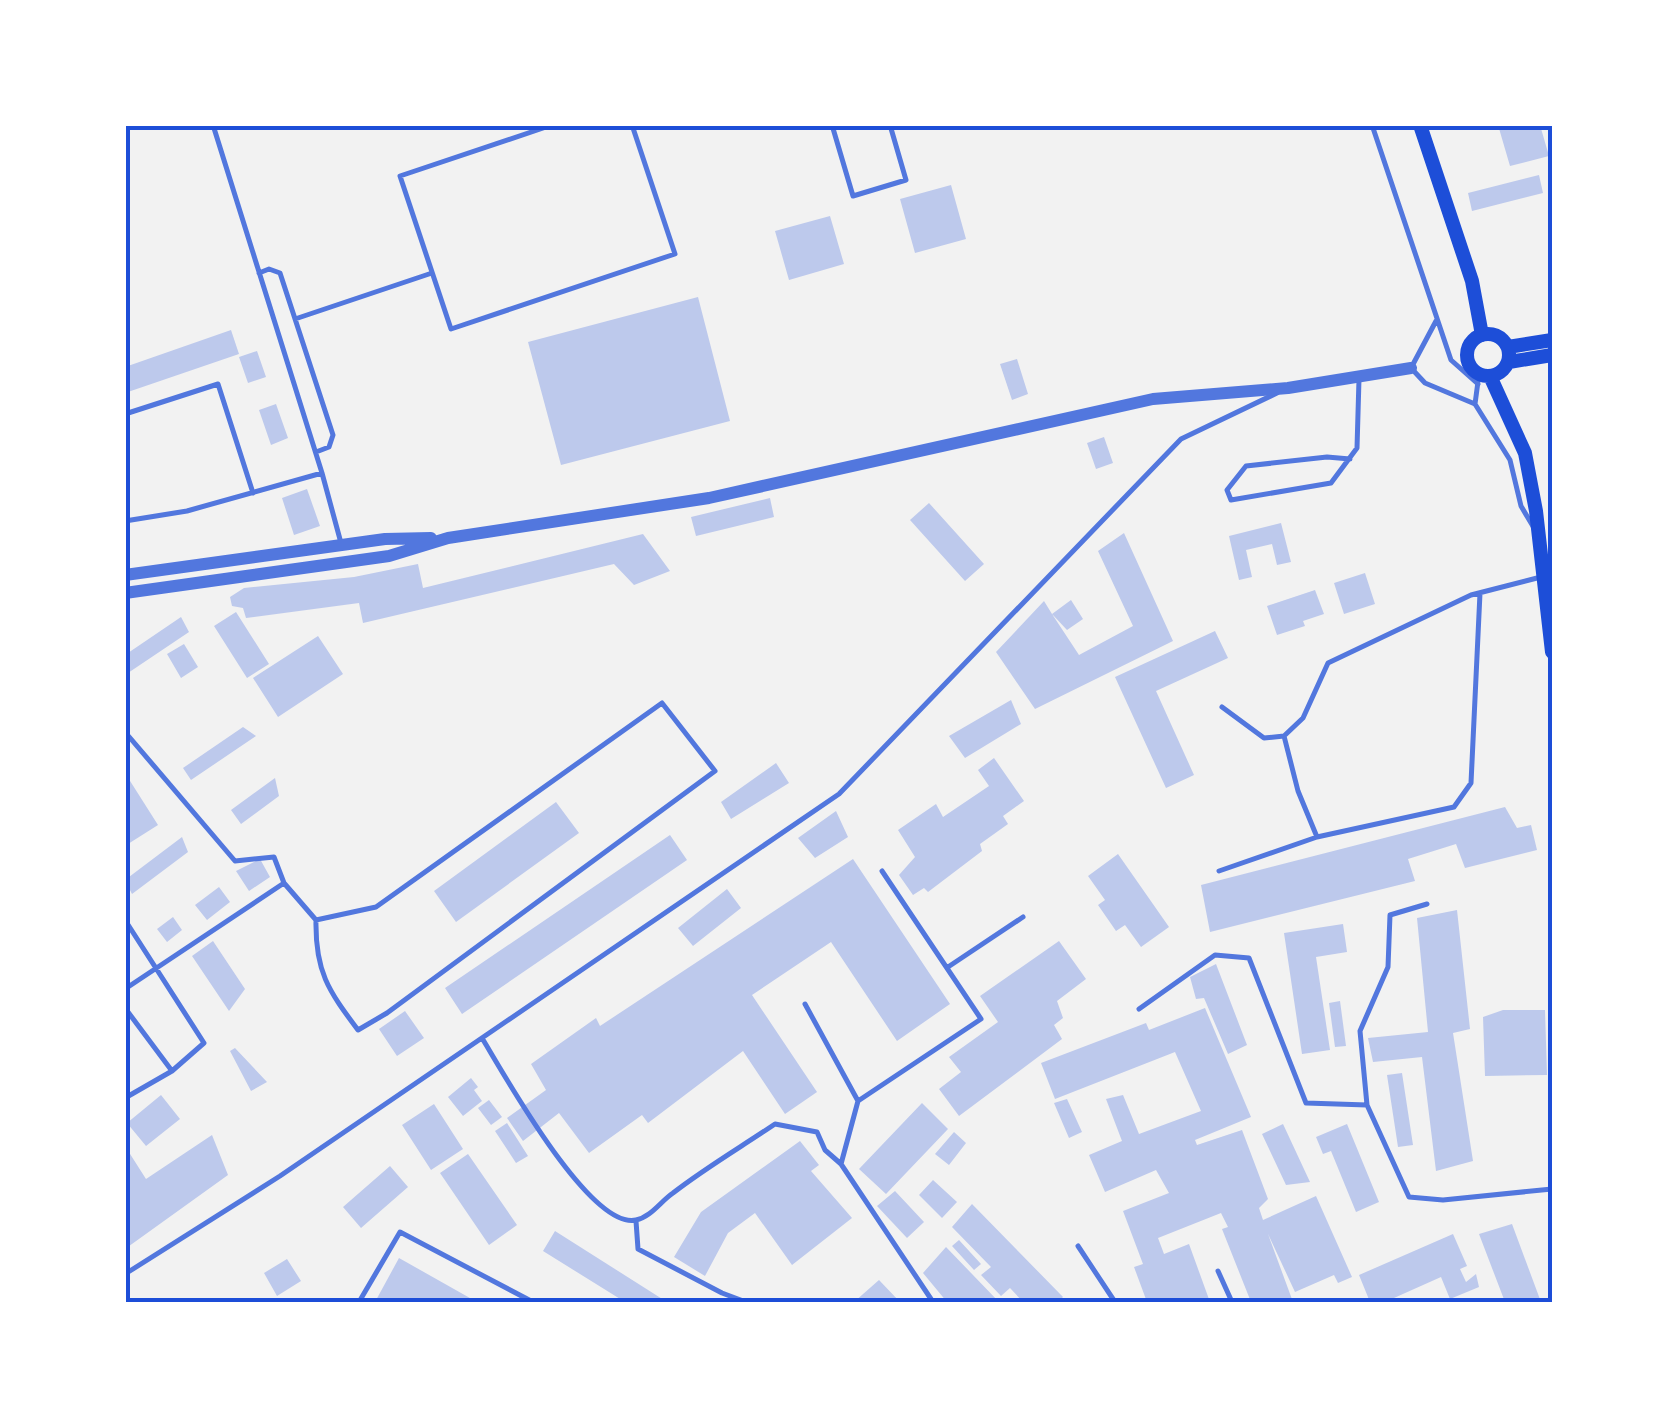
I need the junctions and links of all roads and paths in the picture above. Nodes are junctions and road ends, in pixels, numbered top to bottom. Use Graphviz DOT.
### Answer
graph roads {
  1 [pos="213,125"];
  2 [pos="552,125"];
  3 [pos="632,125"];
  4 [pos="832,125"];
  5 [pos="890,125"];
  6 [pos="1372,125"];
  7 [pos="1420,125"];
  8 [pos="258,273"];
  9 [pos="432,273"];
  10 [pos="295,319"];
  11 [pos="1436,321"];
  12 [pos="1482,335"];
  13 [pos="1552,340"];
  14 [pos="1508,354"];
  15 [pos="1552,355"];
  16 [pos="1411,368"];
  17 [pos="1359,376"];
  18 [pos="1482,378"];
  19 [pos="1288,388"];
  20 [pos="1475,404"];
  21 [pos="125,414"];
  22 [pos="316,452"];
  23 [pos="1350,458"];
  24 [pos="322,473"];
  25 [pos="253,492"];
  26 [pos="125,521"];
  27 [pos="1539,537"];
  28 [pos="448,538"];
  29 [pos="341,545"];
  30 [pos="125,575"];
  31 [pos="1544,576"];
  32 [pos="1480,592"];
  33 [pos="125,593"];
  34 [pos="1552,652"];
  35 [pos="1222,706"];
  36 [pos="125,732"];
  37 [pos="1284,736"];
  38 [pos="1318,837"];
  39 [pos="882,871"];
  40 [pos="1219,871"];
  41 [pos="284,883"];
  42 [pos="1427,904"];
  43 [pos="1023,917"];
  44 [pos="125,920"];
  45 [pos="316,920"];
  46 [pos="156,967"];
  47 [pos="948,967"];
  48 [pos="125,990"];
  49 [pos="805,1004"];
  50 [pos="125,1008"];
  51 [pos="1139,1009"];
  52 [pos="482,1038"];
  53 [pos="172,1071"];
  54 [pos="125,1098"];
  55 [pos="858,1101"];
  56 [pos="1367,1106"];
  57 [pos="841,1164"];
  58 [pos="1552,1188"];
  59 [pos="636,1221"];
  60 [pos="1078,1246"];
  61 [pos="1218,1271"];
  62 [pos="125,1274"];
  63 [pos="360,1302"];
  64 [pos="534,1302"];
  65 [pos="746,1302"];
  66 [pos="933,1302"];
  67 [pos="1115,1302"];
  68 [pos="1232,1302"];
  1 -- 8 [label="lane"];
  2 -- 9 [label="lane"];
  3 -- 9 [label="lane"];
  4 -- 5 [label="lane"];
  6 -- 11 [label="lane"];
  7 -- 12 [label="main road"];
  8 -- 10 [label="lane"];
  8 -- 22 [label="lane"];
  9 -- 10 [label="lane"];
  10 -- 22 [label="lane"];
  11 -- 16 [label="lane"];
  11 -- 18 [label="lane"];
  12 -- 14 [label="main road"];
  12 -- 18 [label="main road"];
  13 -- 14 [label="main road"];
  14 -- 15 [label="main road"];
  14 -- 18 [label="main road"];
  16 -- 17 [label="street"];
  16 -- 20 [label="lane"];
  17 -- 19 [label="street"];
  17 -- 23 [label="lane"];
  18 -- 20 [label="lane"];
  18 -- 27 [label="main road"];
  19 -- 28 [label="street"];
  19 -- 52 [label="lane"];
  20 -- 27 [label="lane"];
  21 -- 25 [label="lane"];
  22 -- 24 [label="lane"];
  23 -- 23 [label="lane"];
  24 -- 25 [label="lane"];
  24 -- 29 [label="lane"];
  25 -- 26 [label="lane"];
  27 -- 31 [label="main road"];
  28 -- 29 [label="street"];
  28 -- 33 [label="street"];
  29 -- 30 [label="street"];
  31 -- 32 [label="lane"];
  31 -- 34 [label="main road"];
  32 -- 37 [label="lane"];
  32 -- 38 [label="lane"];
  35 -- 37 [label="lane"];
  36 -- 41 [label="lane"];
  37 -- 38 [label="lane"];
  38 -- 40 [label="lane"];
  39 -- 47 [label="lane"];
  41 -- 45 [label="lane"];
  41 -- 46 [label="lane"];
  42 -- 56 [label="lane"];
  43 -- 47 [label="lane"];
  44 -- 46 [label="lane"];
  45 -- 45 [label="lane"];
  46 -- 48 [label="lane"];
  46 -- 53 [label="lane"];
  47 -- 55 [label="lane"];
  49 -- 55 [label="lane"];
  50 -- 53 [label="lane"];
  51 -- 56 [label="lane"];
  52 -- 59 [label="lane"];
  52 -- 62 [label="lane"];
  53 -- 54 [label="lane"];
  55 -- 57 [label="lane"];
  56 -- 58 [label="lane"];
  57 -- 59 [label="lane"];
  57 -- 66 [label="lane"];
  59 -- 65 [label="lane"];
  60 -- 67 [label="lane"];
  61 -- 68 [label="lane"];
  63 -- 64 [label="lane"];
}
